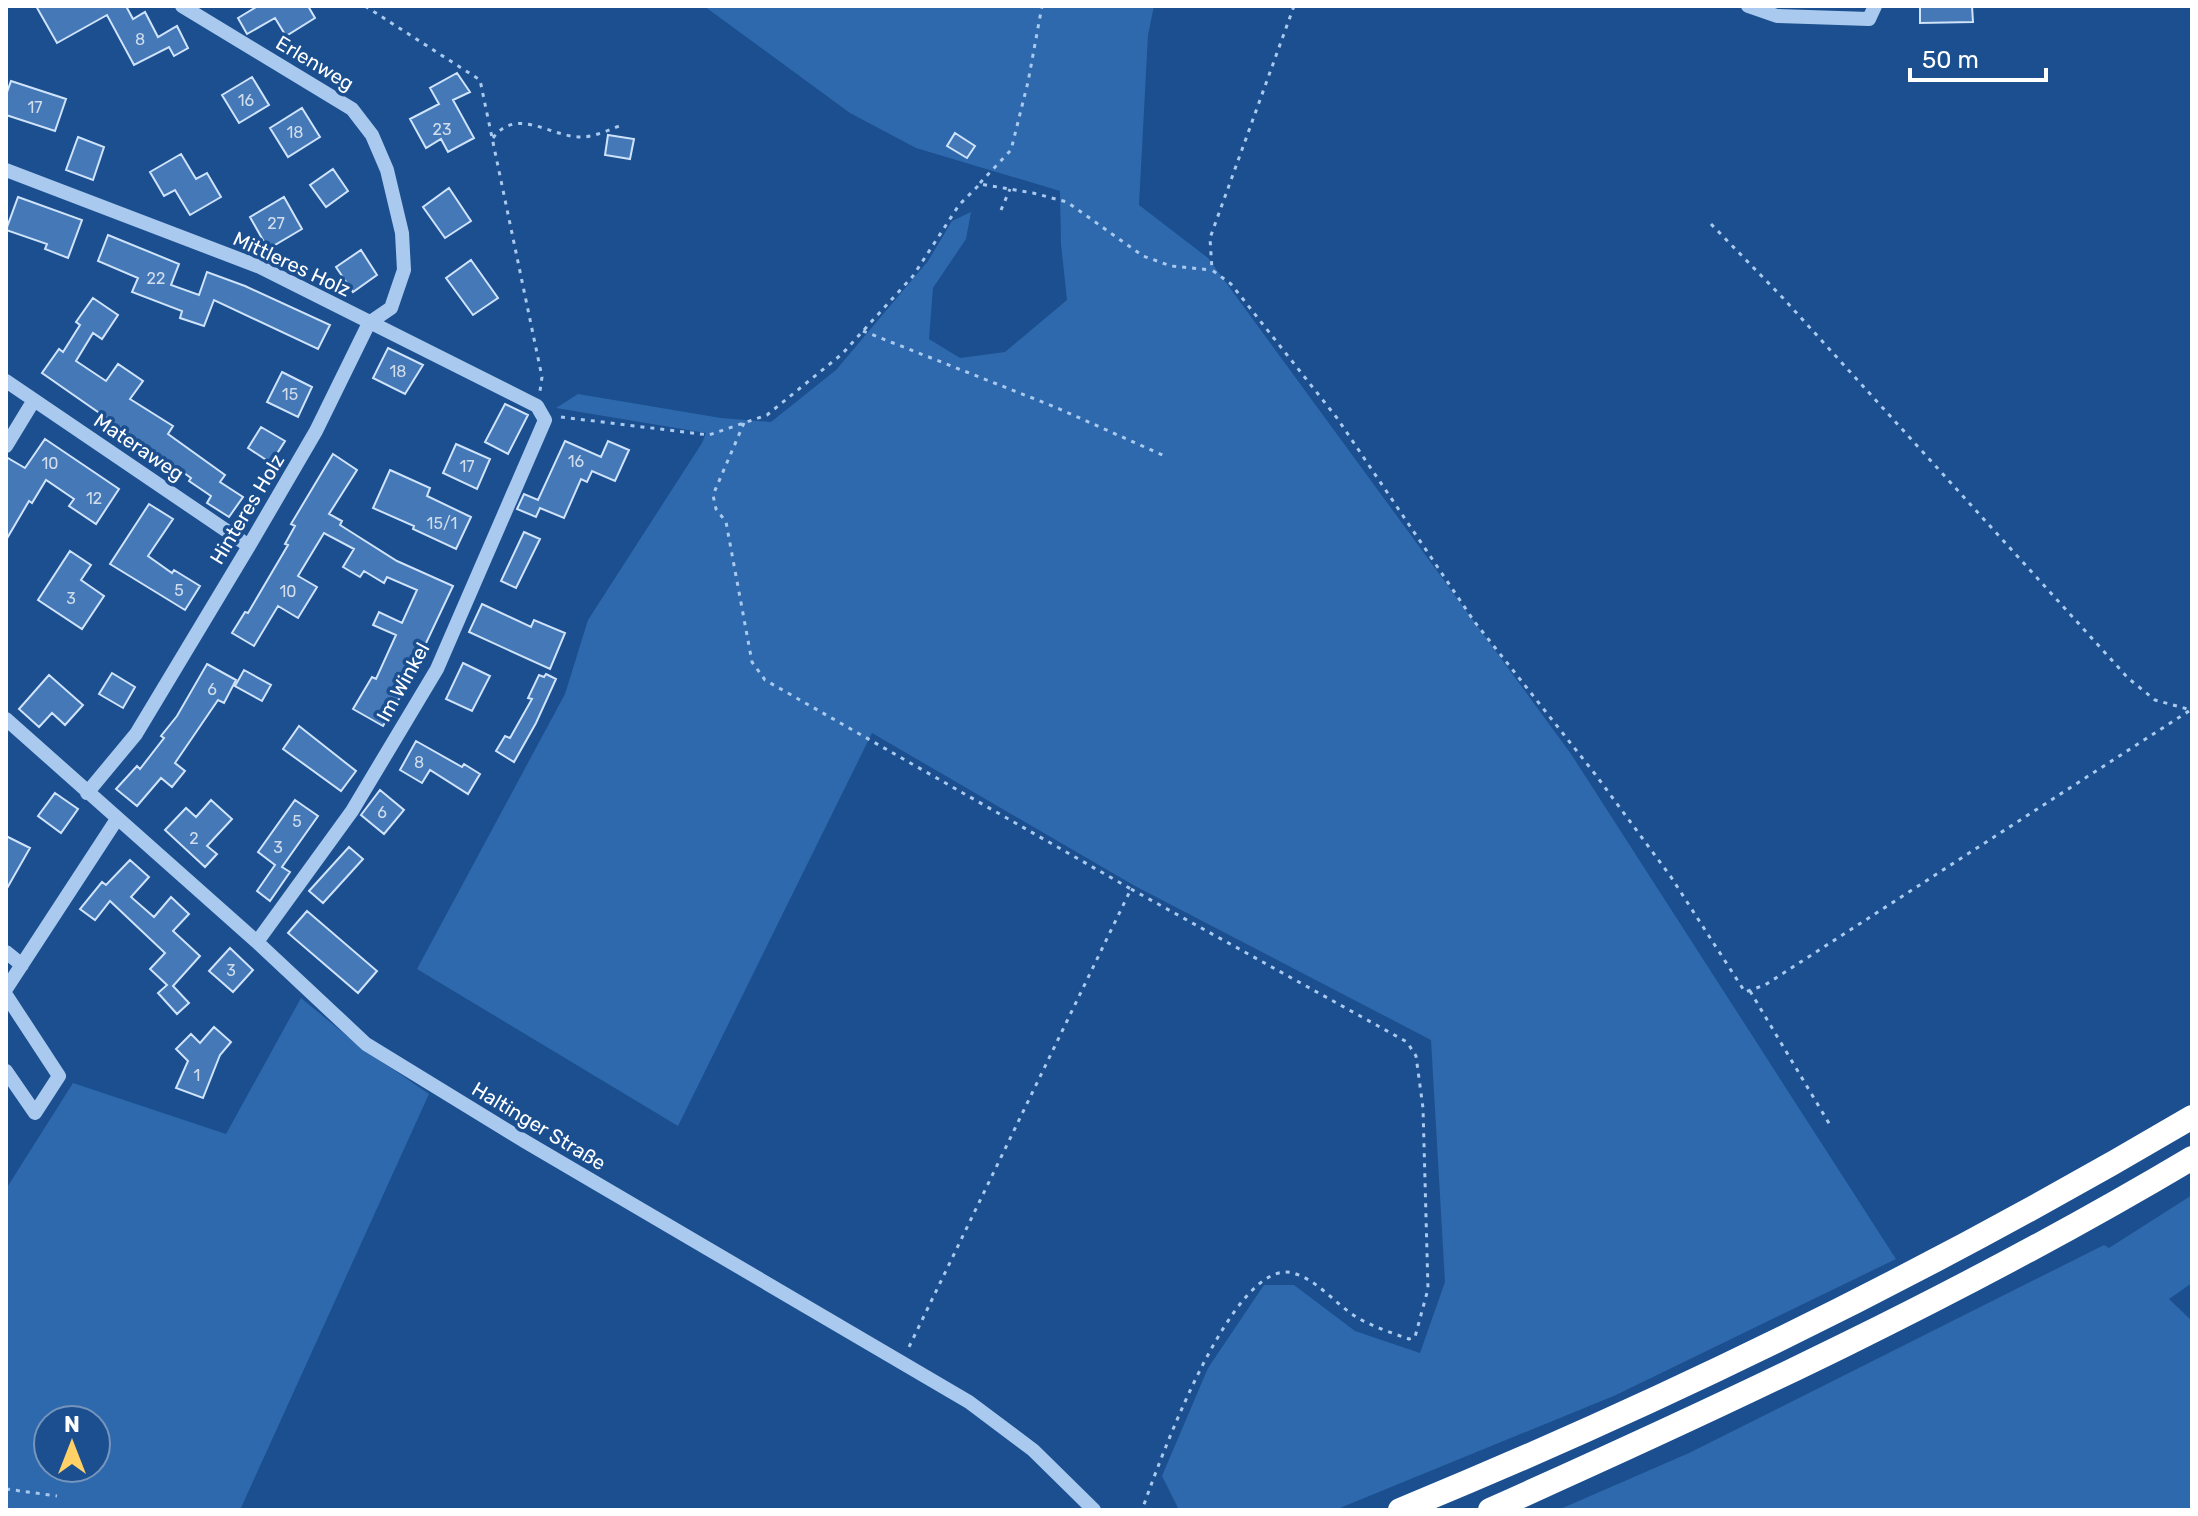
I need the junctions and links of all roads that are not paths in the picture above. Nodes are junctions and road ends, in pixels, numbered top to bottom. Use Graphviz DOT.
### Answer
graph roads {
  1 [pos="182,6"];
  2 [pos="1748,6"];
  3 [pos="1875,6"];
  4 [pos="6,170"];
  5 [pos="402,233"];
  6 [pos="369,323"];
  7 [pos="6,381"];
  8 [pos="34,400"];
  9 [pos="545,420"];
  10 [pos="6,446"];
  11 [pos="249,546"];
  12 [pos="6,719"];
  13 [pos="87,793"];
  14 [pos="117,819"];
  15 [pos="257,942"];
  16 [pos="6,952"];
  17 [pos="22,965"];
  18 [pos="6,989"];
  19 [pos="6,995"];
  20 [pos="6,1071"];
  21 [pos="2192,1117"];
  22 [pos="2192,1158"];
  23 [pos="1094,1510"];
  24 [pos="1400,1510"];
  25 [pos="1490,1510"];
  1 -- 5 [label="street, Erlenweg"];
  2 -- 3 [label="street"];
  4 -- 6 [label="street, Mittleres Holz"];
  5 -- 6 [label="street, Hinteres Holz"];
  6 -- 9 [label="street, Mittleres Holz"];
  6 -- 11 [label="street, Hinteres Holz"];
  7 -- 8 [label="street, Materaweg"];
  8 -- 10 [label="street"];
  8 -- 11 [label="street, Materaweg"];
  9 -- 15 [label="street, Im Winkel"];
  11 -- 13 [label="street, Hinteres Holz"];
  12 -- 13 [label="street, Haltinger Straße"];
  13 -- 14 [label="street, Haltinger Straße"];
  14 -- 15 [label="street, Haltinger Straße"];
  14 -- 17 [label="street"];
  15 -- 23 [label="street, Haltinger Straße"];
  16 -- 17 [label="street"];
  17 -- 18 [label="street"];
  19 -- 20 [label="street"];
  21 -- 24 [label="highway"];
  22 -- 25 [label="highway"];
}
